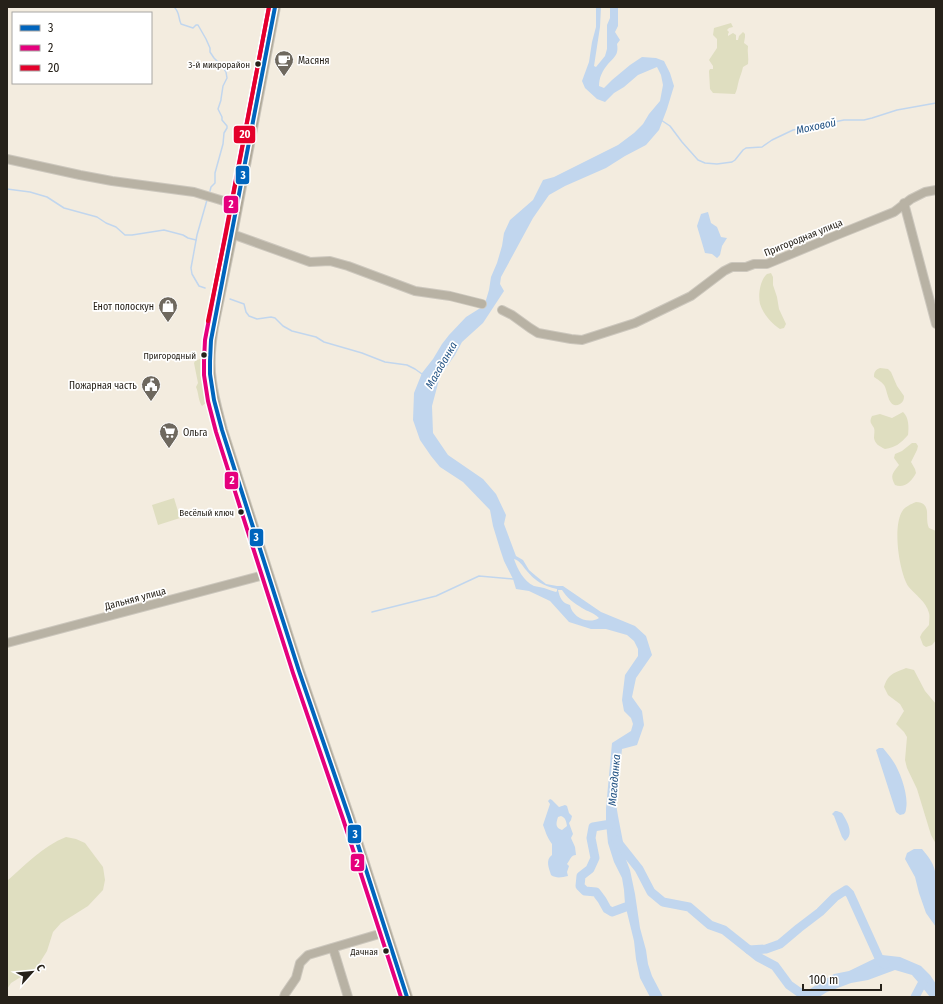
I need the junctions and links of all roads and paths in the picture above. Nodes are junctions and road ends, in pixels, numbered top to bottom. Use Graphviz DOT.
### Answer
graph roads {
  1 [pos="275,7"];
  2 [pos="7,159"];
  3 [pos="936,190"];
  4 [pos="904,203"];
  5 [pos="237,205"];
  6 [pos="232,234"];
  7 [pos="482,304"];
  8 [pos="502,310"];
  9 [pos="936,324"];
  10 [pos="268,574"];
  11 [pos="7,642"];
  12 [pos="386,932"];
  13 [pos="333,948"];
  14 [pos="284,997"];
  15 [pos="348,997"];
  16 [pos="407,997"];
  1 -- 5 [label="main road"];
  2 -- 5 [label="street"];
  3 -- 4 [label="street, Пригородная улица"];
  4 -- 8 [label="street, Пригородная улица"];
  4 -- 9 [label="street"];
  5 -- 6 [label="main road"];
  6 -- 7 [label="street"];
  6 -- 10 [label="main road"];
  10 -- 11 [label="street, Дальняя улица"];
  10 -- 12 [label="main road"];
  12 -- 13 [label="street"];
  12 -- 16 [label="main road"];
  13 -- 14 [label="street"];
  13 -- 15 [label="street"];
}
